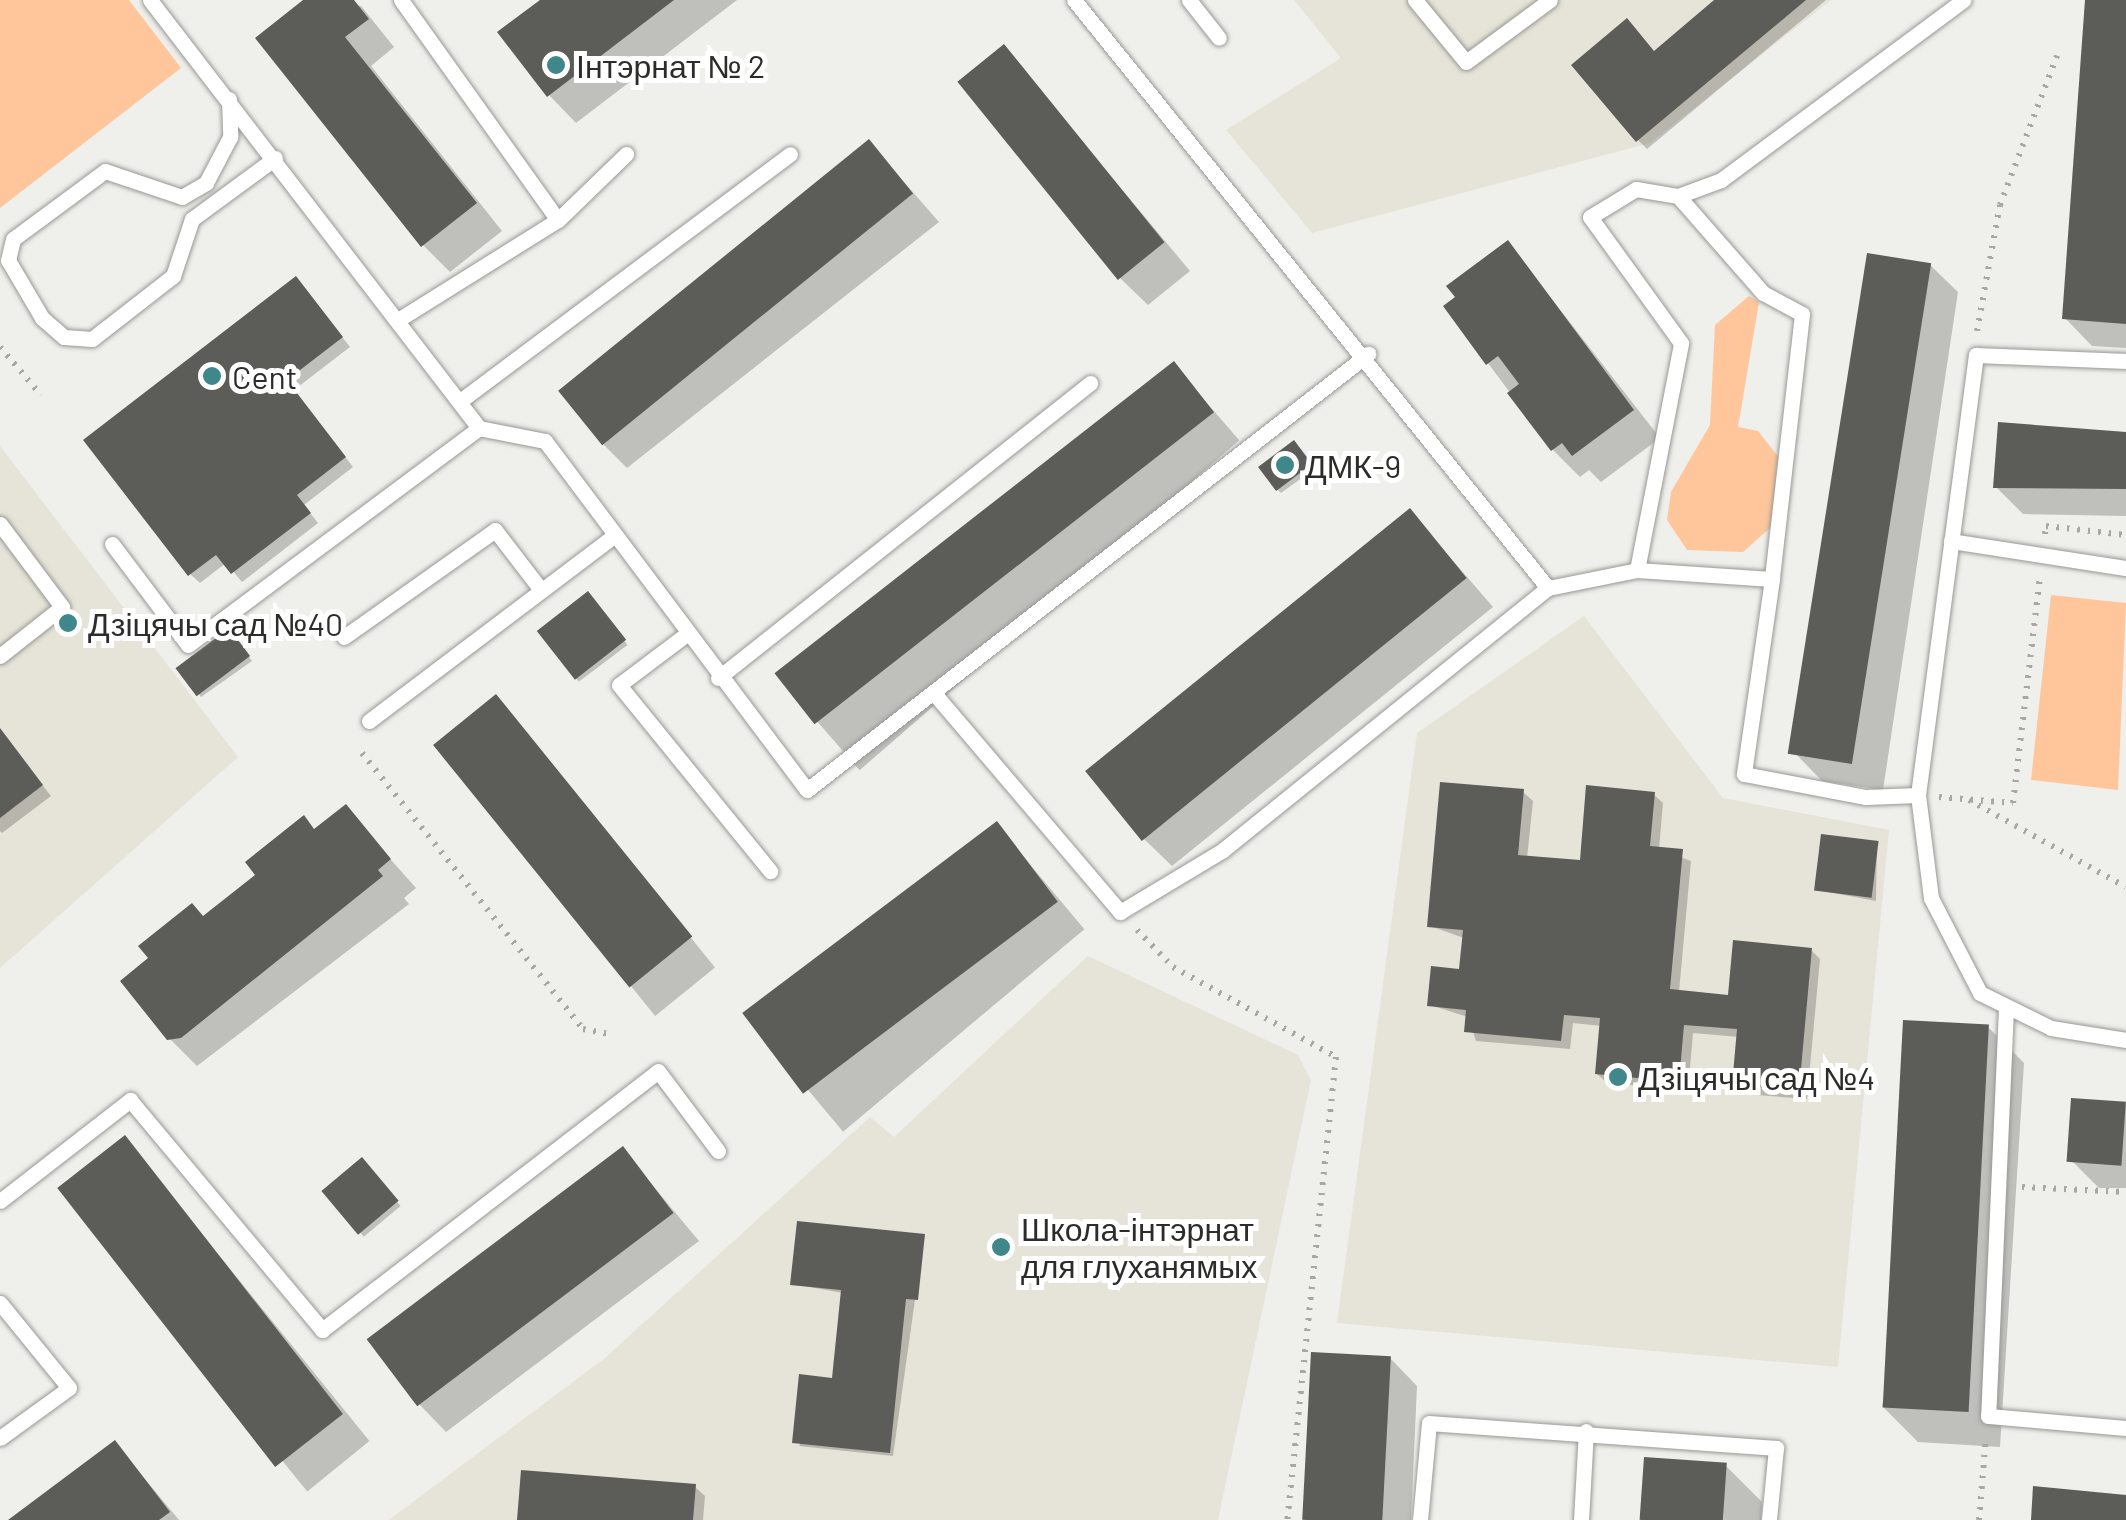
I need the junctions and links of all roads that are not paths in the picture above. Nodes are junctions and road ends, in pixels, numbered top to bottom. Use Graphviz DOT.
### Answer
graph roads {
  1 [pos="150,0"];
  2 [pos="400,0"];
  3 [pos="1074,0"];
  4 [pos="1189,0"];
  5 [pos="1415,0"];
  6 [pos="1550,0"];
  7 [pos="1964,0"];
  8 [pos="1219,38"];
  9 [pos="229,99"];
  10 [pos="626,154"];
  11 [pos="790,154"];
  12 [pos="276,158"];
  13 [pos="1678,196"];
  14 [pos="558,220"];
  15 [pos="401,318"];
  16 [pos="1368,354"];
  17 [pos="2126,362"];
  18 [pos="1090,383"];
  19 [pos="460,401"];
  20 [pos="479,428"];
  21 [pos="0,524"];
  22 [pos="614,535"];
  23 [pos="1952,541"];
  24 [pos="112,544"];
  25 [pos="2126,568"];
  26 [pos="1637,570"];
  27 [pos="1772,579"];
  28 [pos="1548,588"];
  29 [pos="541,590"];
  30 [pos="684,636"];
  31 [pos="344,637"];
  32 [pos="0,656"];
  33 [pos="718,678"];
  34 [pos="933,692"];
  35 [pos="369,721"];
  36 [pos="1918,795"];
  37 [pos="770,871"];
  38 [pos="2006,1008"];
  39 [pos="2126,1040"];
  40 [pos="718,1151"];
  41 [pos="0,1201"];
  42 [pos="0,1303"];
  43 [pos="2126,1428"];
  44 [pos="1586,1431"];
  45 [pos="0,1438"];
  46 [pos="1420,1520"];
  47 [pos="1581,1520"];
  48 [pos="1770,1520"];
  1 -- 9 [label="lane"];
  2 -- 14 [label="lane"];
  3 -- 16 [label="lane"];
  4 -- 8 [label="lane"];
  5 -- 6 [label="lane"];
  7 -- 13 [label="lane"];
  9 -- 12 [label="lane"];
  9 -- 12 [label="lane"];
  10 -- 14 [label="lane"];
  11 -- 19 [label="lane"];
  12 -- 15 [label="lane"];
  13 -- 26 [label="lane"];
  13 -- 27 [label="lane"];
  14 -- 15 [label="lane"];
  15 -- 19 [label="lane"];
  16 -- 28 [label="lane"];
  16 -- 34 [label="lane"];
  17 -- 23 [label="lane"];
  18 -- 33 [label="lane"];
  19 -- 20 [label="lane"];
  20 -- 22 [label="lane"];
  20 -- 24 [label="lane"];
  21 -- 32 [label="lane"];
  22 -- 29 [label="lane"];
  22 -- 30 [label="lane"];
  23 -- 25 [label="lane"];
  23 -- 36 [label="lane"];
  26 -- 27 [label="lane"];
  26 -- 28 [label="lane"];
  27 -- 36 [label="lane"];
  28 -- 34 [label="lane"];
  29 -- 31 [label="lane"];
  29 -- 35 [label="lane"];
  30 -- 33 [label="lane"];
  30 -- 37 [label="lane"];
  33 -- 34 [label="lane"];
  36 -- 38 [label="lane"];
  38 -- 39 [label="lane"];
  38 -- 43 [label="lane"];
  40 -- 41 [label="lane"];
  42 -- 45 [label="lane"];
  44 -- 46 [label="lane"];
  44 -- 47 [label="lane"];
  44 -- 48 [label="lane"];
}
